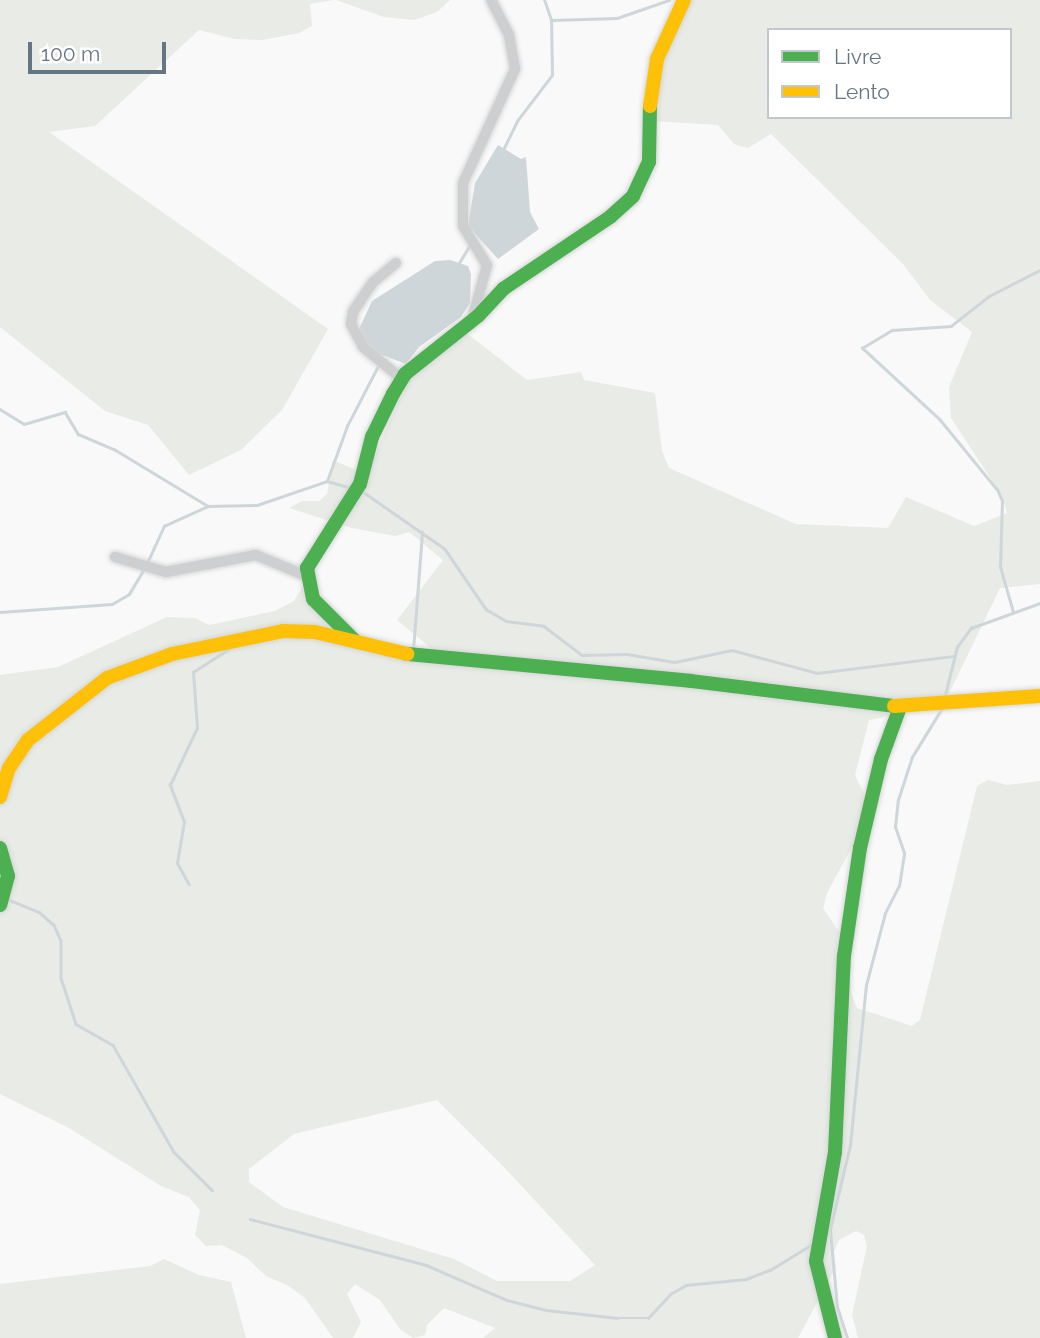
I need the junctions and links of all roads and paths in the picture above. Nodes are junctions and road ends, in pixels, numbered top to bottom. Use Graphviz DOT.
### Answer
graph roads {
  1 [pos="491,0"];
  2 [pos="682,0"];
  3 [pos="396,262"];
  4 [pos="471,322"];
  5 [pos="402,379"];
  6 [pos="116,557"];
  7 [pos="306,576"];
  8 [pos="359,645"];
  9 [pos="1040,696"];
  10 [pos="900,706"];
  11 [pos="0,797"];
  12 [pos="0,848"];
  13 [pos="0,905"];
  14 [pos="835,1338"];
  1 -- 4 [label="street"];
  2 -- 4 [label="street"];
  3 -- 5 [label="street"];
  4 -- 5 [label="street"];
  5 -- 7 [label="street"];
  6 -- 7 [label="street"];
  7 -- 8 [label="street"];
  8 -- 10 [label="street"];
  8 -- 11 [label="street"];
  9 -- 10 [label="street"];
  10 -- 14 [label="street"];
  12 -- 13 [label="street"];
}
